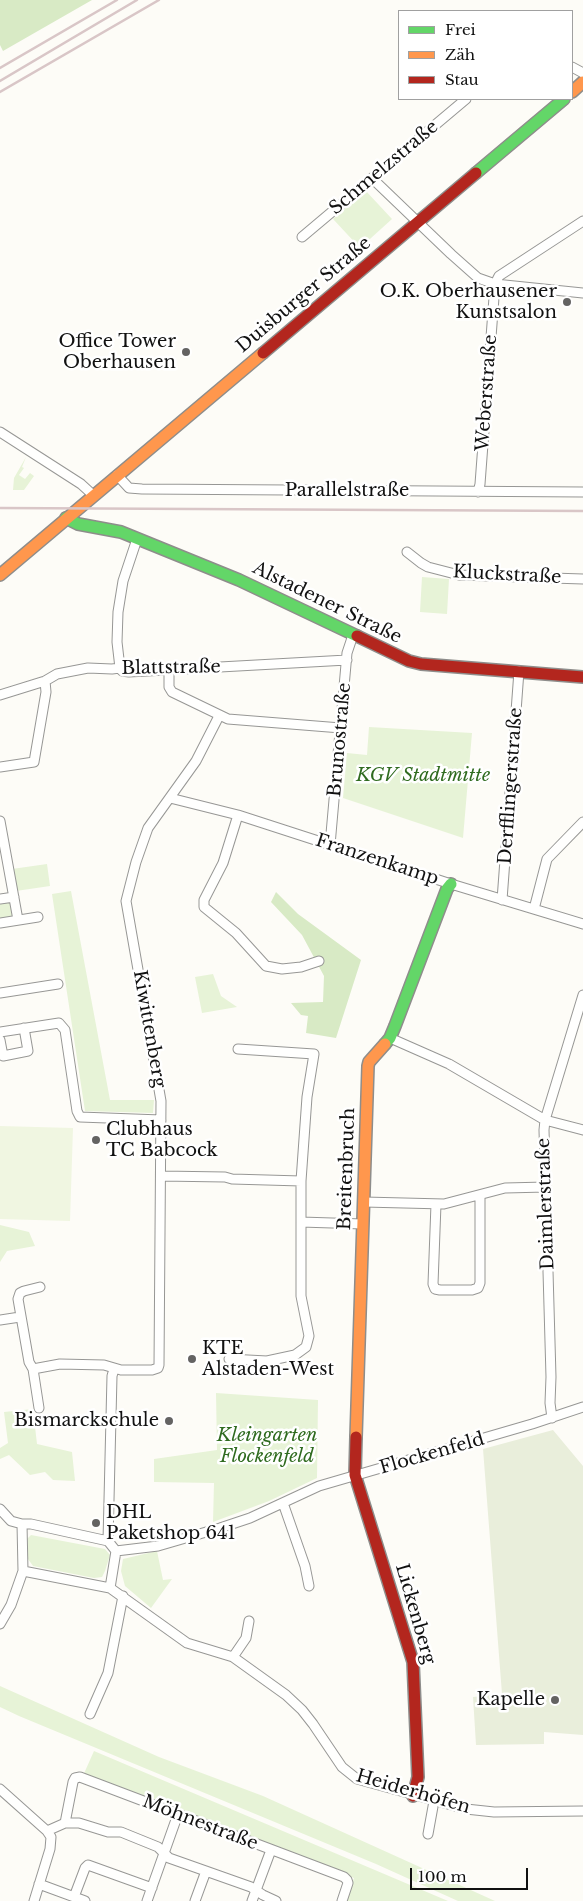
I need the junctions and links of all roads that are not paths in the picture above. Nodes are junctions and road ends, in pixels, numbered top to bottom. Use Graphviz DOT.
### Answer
graph roads {
  1 [pos="583,82"];
  2 [pos="573,91"];
  3 [pos="465,100"];
  4 [pos="563,100"];
  5 [pos="377,173"];
  6 [pos="583,220"];
  7 [pos="418,222"];
  8 [pos="302,237"];
  9 [pos="495,284"];
  10 [pos="583,293"];
  11 [pos="0,432"];
  12 [pos="116,475"];
  13 [pos="478,492"];
  14 [pos="583,492"];
  15 [pos="93,495"];
  16 [pos="66,518"];
  17 [pos="137,539"];
  18 [pos="407,552"];
  19 [pos="0,575"];
  20 [pos="583,579"];
  21 [pos="353,636"];
  22 [pos="347,660"];
  23 [pos="120,668"];
  24 [pos="169,670"];
  25 [pos="519,671"];
  26 [pos="583,677"];
  27 [pos="45,681"];
  28 [pos="0,695"];
  29 [pos="219,716"];
  30 [pos="341,728"];
  31 [pos="0,767"];
  32 [pos="170,798"];
  33 [pos="238,815"];
  34 [pos="0,821"];
  35 [pos="583,822"];
  36 [pos="2,834"];
  37 [pos="330,845"];
  38 [pos="451,884"];
  39 [pos="14,897"];
  40 [pos="0,899"];
  41 [pos="502,900"];
  42 [pos="534,909"];
  43 [pos="38,917"];
  44 [pos="18,920"];
  45 [pos="0,923"];
  46 [pos="583,924"];
  47 [pos="319,961"];
  48 [pos="58,984"];
  49 [pos="0,993"];
  50 [pos="583,995"];
  51 [pos="24,1028"];
  52 [pos="0,1032"];
  53 [pos="390,1038"];
  54 [pos="0,1040"];
  55 [pos="238,1049"];
  56 [pos="1,1056"];
  57 [pos="161,1120"];
  58 [pos="545,1120"];
  59 [pos="583,1130"];
  60 [pos="161,1176"];
  61 [pos="301,1181"];
  62 [pos="546,1186"];
  63 [pos="480,1195"];
  64 [pos="364,1202"];
  65 [pos="436,1204"];
  66 [pos="301,1222"];
  67 [pos="363,1224"];
  68 [pos="40,1287"];
  69 [pos="20,1317"];
  70 [pos="0,1320"];
  71 [pos="229,1358"];
  72 [pos="33,1369"];
  73 [pos="114,1369"];
  74 [pos="583,1407"];
  75 [pos="40,1408"];
  76 [pos="552,1418"];
  77 [pos="355,1476"];
  78 [pos="283,1503"];
  79 [pos="0,1509"];
  80 [pos="22,1524"];
  81 [pos="108,1541"];
  82 [pos="116,1550"];
  83 [pos="23,1571"];
  84 [pos="308,1586"];
  85 [pos="110,1588"];
  86 [pos="122,1596"];
  87 [pos="249,1620"];
  88 [pos="0,1624"];
  89 [pos="233,1657"];
  90 [pos="90,1714"];
  91 [pos="0,1790"];
  92 [pos="413,1796"];
  93 [pos="434,1801"];
  94 [pos="583,1810"];
  95 [pos="178,1814"];
  96 [pos="65,1823"];
  97 [pos="47,1831"];
  98 [pos="428,1834"];
  99 [pos="271,1850"];
  100 [pos="164,1853"];
  101 [pos="206,1871"];
  102 [pos="39,1884"];
  103 [pos="152,1888"];
  104 [pos="256,1890"];
  105 [pos="74,1897"];
  106 [pos="34,1901"];
  107 [pos="85,1901"];
  108 [pos="147,1901"];
  109 [pos="195,1901"];
  110 [pos="252,1901"];
  111 [pos="276,1901"];
  112 [pos="342,1901"];
  1 -- 2 [label="street"];
  3 -- 5 [label="street, Schmelzstraße"];
  4 -- 7 [label="street, Duisburger Straße"];
  5 -- 7 [label="street"];
  5 -- 8 [label="street, Schmelzstraße"];
  6 -- 9 [label="street"];
  7 -- 9 [label="street"];
  7 -- 12 [label="street, Duisburger Straße"];
  9 -- 10 [label="street"];
  9 -- 13 [label="street, Weberstraße"];
  11 -- 15 [label="street"];
  12 -- 13 [label="street, Parallelstraße"];
  12 -- 15 [label="street, Duisburger Straße"];
  13 -- 14 [label="street, Parallelstraße"];
  15 -- 16 [label="street, Duisburger Straße"];
  16 -- 17 [label="street, Alstadener Straße"];
  16 -- 19 [label="street, Duisburger Straße"];
  17 -- 21 [label="street, Alstadener Straße"];
  17 -- 23 [label="street"];
  18 -- 20 [label="street, Kluckstraße"];
  21 -- 22 [label="street, Brunostraße"];
  21 -- 25 [label="street, Alstadener Straße"];
  22 -- 24 [label="street, Blattstraße"];
  22 -- 30 [label="street, Brunostraße"];
  23 -- 24 [label="street, Blattstraße"];
  23 -- 27 [label="street, Blattstraße"];
  24 -- 29 [label="street"];
  25 -- 26 [label="street, Alstadener Straße"];
  25 -- 41 [label="street, Derfflingerstraße"];
  27 -- 28 [label="street, Blattstraße"];
  27 -- 31 [label="street"];
  29 -- 30 [label="street"];
  29 -- 32 [label="street, Kiwittenberg"];
  30 -- 37 [label="street, Brunostraße"];
  32 -- 33 [label="street, Franzenkamp"];
  32 -- 57 [label="street, Kiwittenberg"];
  33 -- 37 [label="street, Franzenkamp"];
  33 -- 47 [label="street"];
  34 -- 36 [label="street"];
  35 -- 42 [label="street"];
  36 -- 39 [label="street"];
  37 -- 38 [label="street, Franzenkamp"];
  38 -- 41 [label="street, Franzenkamp"];
  38 -- 53 [label="street, Breitenbruch"];
  39 -- 40 [label="street"];
  39 -- 44 [label="street"];
  41 -- 42 [label="street, Franzenkamp"];
  42 -- 46 [label="street, Franzenkamp"];
  43 -- 44 [label="street"];
  44 -- 45 [label="street"];
  48 -- 49 [label="street"];
  50 -- 58 [label="street, Daimlerstraße"];
  51 -- 52 [label="street"];
  51 -- 56 [label="street"];
  51 -- 57 [label="street"];
  53 -- 58 [label="street"];
  53 -- 64 [label="street, Breitenbruch"];
  54 -- 56 [label="street"];
  55 -- 61 [label="street"];
  57 -- 60 [label="street, Kiwittenberg"];
  58 -- 59 [label="street"];
  58 -- 62 [label="street, Daimlerstraße"];
  60 -- 61 [label="street"];
  60 -- 73 [label="street, Kiwittenberg"];
  61 -- 66 [label="street"];
  62 -- 63 [label="street"];
  62 -- 76 [label="street, Daimlerstraße"];
  63 -- 65 [label="street"];
  63 -- 65 [label="street"];
  64 -- 65 [label="street"];
  64 -- 67 [label="street, Breitenbruch"];
  66 -- 67 [label="street"];
  66 -- 71 [label="street"];
  67 -- 77 [label="street, Breitenbruch"];
  68 -- 69 [label="street"];
  69 -- 70 [label="street"];
  69 -- 72 [label="street"];
  72 -- 73 [label="street"];
  72 -- 75 [label="street"];
  73 -- 81 [label="street"];
  74 -- 76 [label="street, Flockenfeld"];
  76 -- 77 [label="street, Flockenfeld"];
  77 -- 78 [label="street, Flockenfeld"];
  77 -- 92 [label="street, Lickenberg"];
  78 -- 82 [label="street, Flockenfeld"];
  78 -- 84 [label="street"];
  79 -- 80 [label="street"];
  80 -- 81 [label="street"];
  80 -- 83 [label="street"];
  81 -- 82 [label="street"];
  82 -- 85 [label="street"];
  83 -- 85 [label="street, Heiderhöfen"];
  83 -- 88 [label="street"];
  85 -- 86 [label="street, Heiderhöfen"];
  86 -- 89 [label="street, Heiderhöfen"];
  86 -- 90 [label="street"];
  87 -- 89 [label="street"];
  89 -- 92 [label="street, Heiderhöfen"];
  91 -- 97 [label="street"];
  92 -- 93 [label="street, Heiderhöfen"];
  93 -- 94 [label="street, Heiderhöfen"];
  93 -- 98 [label="street"];
  95 -- 96 [label="street, Möhnestraße"];
  95 -- 99 [label="street, Möhnestraße"];
  95 -- 100 [label="street"];
  96 -- 97 [label="street"];
  96 -- 100 [label="street"];
  97 -- 102 [label="street"];
  99 -- 104 [label="street"];
  99 -- 112 [label="street, Möhnestraße"];
  100 -- 101 [label="street"];
  100 -- 103 [label="street"];
  101 -- 104 [label="street"];
  101 -- 109 [label="street"];
  102 -- 105 [label="street"];
  102 -- 106 [label="street"];
  103 -- 105 [label="street"];
  103 -- 108 [label="street"];
  104 -- 110 [label="street"];
  104 -- 111 [label="street"];
  105 -- 107 [label="street"];
}
